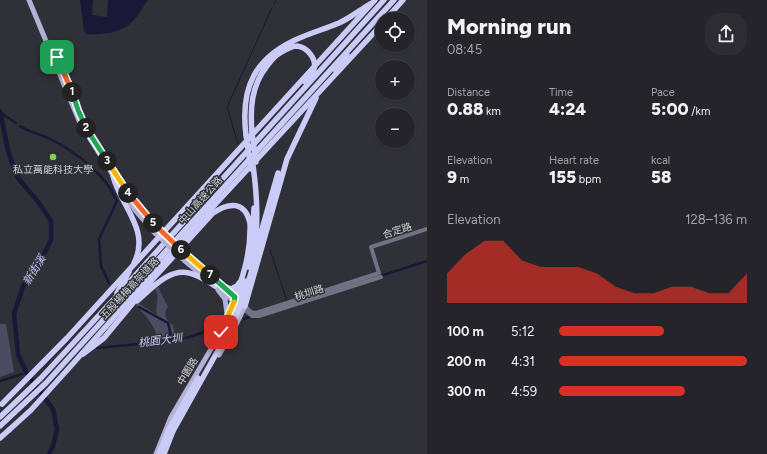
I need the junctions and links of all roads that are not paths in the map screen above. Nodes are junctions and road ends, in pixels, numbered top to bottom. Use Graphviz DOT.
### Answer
graph roads {
  1 [pos="29,0"];
  2 [pos="32,0"];
  3 [pos="376,0"];
  4 [pos="384,0"];
  5 [pos="394,0"];
  6 [pos="403,0"];
  7 [pos="392,12"];
  8 [pos="364,32"];
  9 [pos="375,32"];
  10 [pos="316,98"];
  11 [pos="286,108"];
  12 [pos="249,135"];
  13 [pos="253,166"];
  14 [pos="113,176"];
  15 [pos="427,229"];
  16 [pos="157,231"];
  17 [pos="257,231"];
  18 [pos="248,257"];
  19 [pos="187,259"];
  20 [pos="257,260"];
  21 [pos="380,275"];
  22 [pos="243,276"];
  23 [pos="210,280"];
  24 [pos="221,285"];
  25 [pos="214,286"];
  26 [pos="235,299"];
  27 [pos="113,300"];
  28 [pos="242,305"];
  29 [pos="127,310"];
  30 [pos="227,317"];
  31 [pos="225,338"];
  32 [pos="220,352"];
  33 [pos="46,383"];
  34 [pos="1,404"];
  35 [pos="0,417"];
  36 [pos="0,426"];
  37 [pos="171,430"];
  38 [pos="0,438"];
  39 [pos="157,454"];
  40 [pos="164,454"];
  1 -- 14 [label="main road"];
  2 -- 16 [label="main road"];
  3 -- 12 [label="highway"];
  3 -- 34 [label="highway, 五股楊梅高架道路, bridge"];
  4 -- 11 [label="highway, 中山高速公路"];
  5 -- 8 [label="highway, 中山高速公路"];
  6 -- 7 [label="highway"];
  8 -- 10 [label="highway"];
  8 -- 33 [label="highway, 中山高速公路"];
  9 -- 38 [label="highway, 五股楊梅高架道路, bridge"];
  10 -- 20 [label="highway"];
  10 -- 31 [label="highway, bridge"];
  11 -- 12 [label="highway"];
  11 -- 27 [label="highway, 中山高速公路"];
  12 -- 13 [label="highway, bridge"];
  13 -- 17 [label="highway"];
  13 -- 20 [label="highway"];
  13 -- 37 [label="highway, bridge"];
  14 -- 16 [label="main road"];
  14 -- 27 [label="highway"];
  15 -- 21 [label="street, 合定路"];
  16 -- 19 [label="main road, bridge"];
  17 -- 18 [label="highway"];
  17 -- 28 [label="highway"];
  18 -- 22 [label="highway"];
  18 -- 29 [label="highway"];
  19 -- 23 [label="main road"];
  19 -- 24 [label="main road"];
  20 -- 28 [label="highway"];
  21 -- 28 [label="street, 桃圳路"];
  22 -- 24 [label="highway"];
  22 -- 26 [label="highway"];
  23 -- 25 [label="main road"];
  23 -- 26 [label="main road"];
  24 -- 26 [label="main road"];
  25 -- 29 [label="highway"];
  25 -- 30 [label="main road"];
  26 -- 28 [label="main road"];
  26 -- 30 [label="main road, 中園路"];
  27 -- 35 [label="highway, 中山高速公路"];
  28 -- 31 [label="main road"];
  28 -- 32 [label="main road, 中園路"];
  29 -- 33 [label="highway"];
  30 -- 39 [label="main road, 中園路"];
  31 -- 32 [label="main road"];
  31 -- 37 [label="highway, bridge"];
  32 -- 40 [label="main road, 中園路"];
  33 -- 36 [label="highway, 中山高速公路"];
  37 -- 39 [label="highway"];
  37 -- 40 [label="highway"];
}
